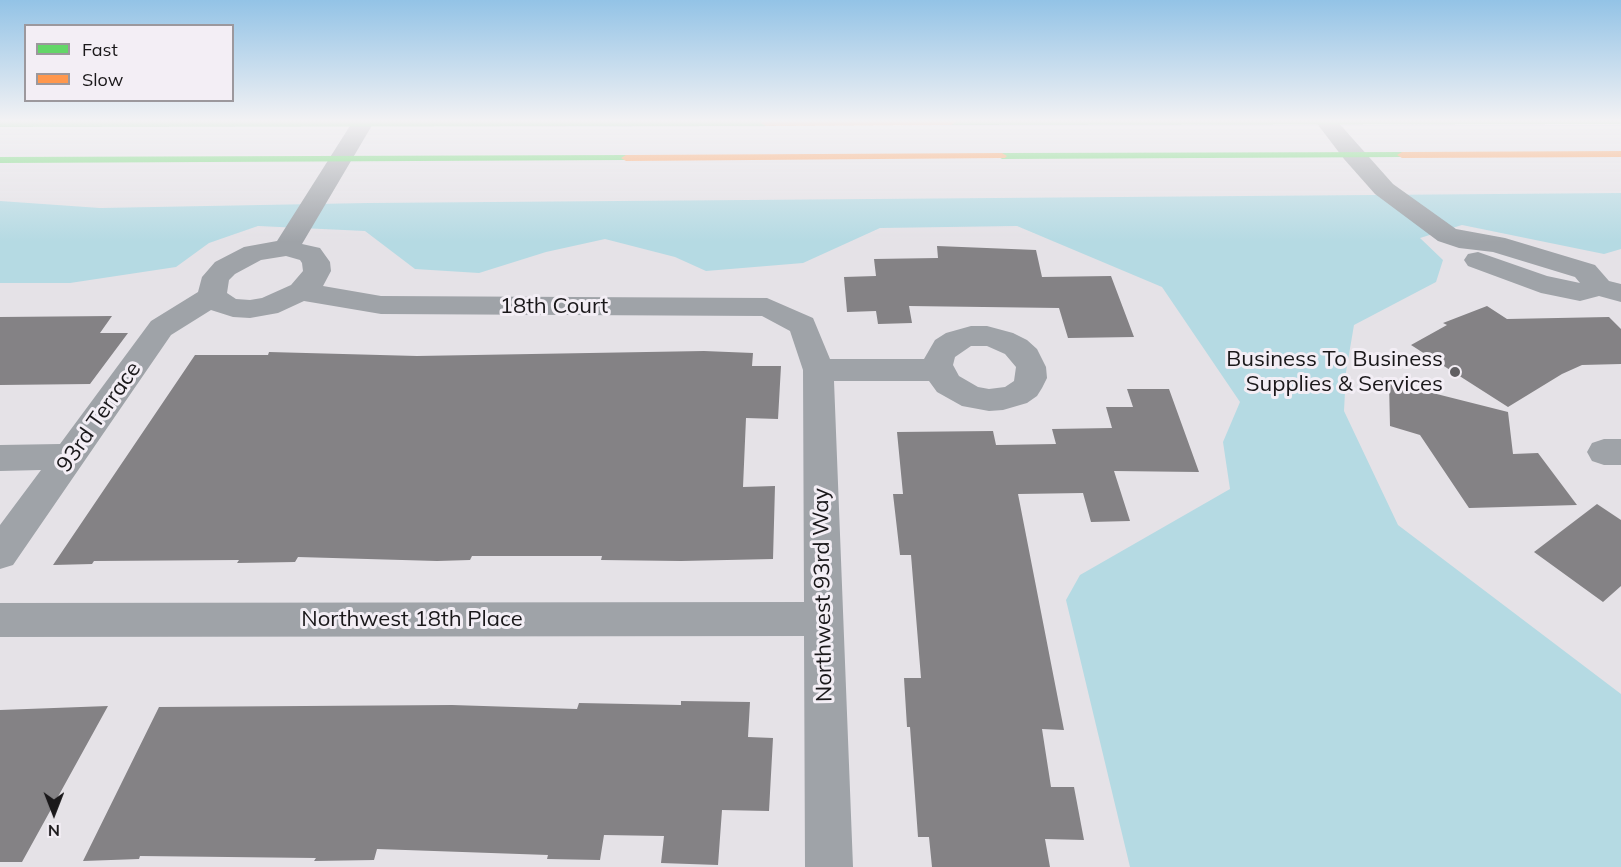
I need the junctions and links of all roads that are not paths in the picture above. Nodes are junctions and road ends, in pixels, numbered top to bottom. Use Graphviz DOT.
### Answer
graph roads {
  1 [pos="338,161"];
  2 [pos="1360,161"];
  3 [pos="290,240"];
  4 [pos="1610,290"];
  5 [pos="301,291"];
  6 [pos="213,296"];
  7 [pos="803,325"];
  8 [pos="818,370"];
  9 [pos="940,370"];
  10 [pos="71,456"];
  11 [pos="0,458"];
  12 [pos="0,554"];
  13 [pos="824,619"];
  14 [pos="0,620"];
  15 [pos="829,867"];
  1 -- 3 [label="street"];
  2 -- 4 [label="street"];
  3 -- 5 [label="street"];
  3 -- 6 [label="street"];
  5 -- 6 [label="street"];
  5 -- 7 [label="street, 18th Court"];
  6 -- 10 [label="street, 93rd Terrace"];
  7 -- 8 [label="street, Northwest 93rd Way"];
  8 -- 9 [label="street"];
  8 -- 13 [label="street, Northwest 93rd Way"];
  10 -- 11 [label="street"];
  10 -- 12 [label="street, 93rd Terrace"];
  13 -- 14 [label="street, Northwest 18th Place"];
  13 -- 15 [label="street, Northwest 93rd Way"];
}
